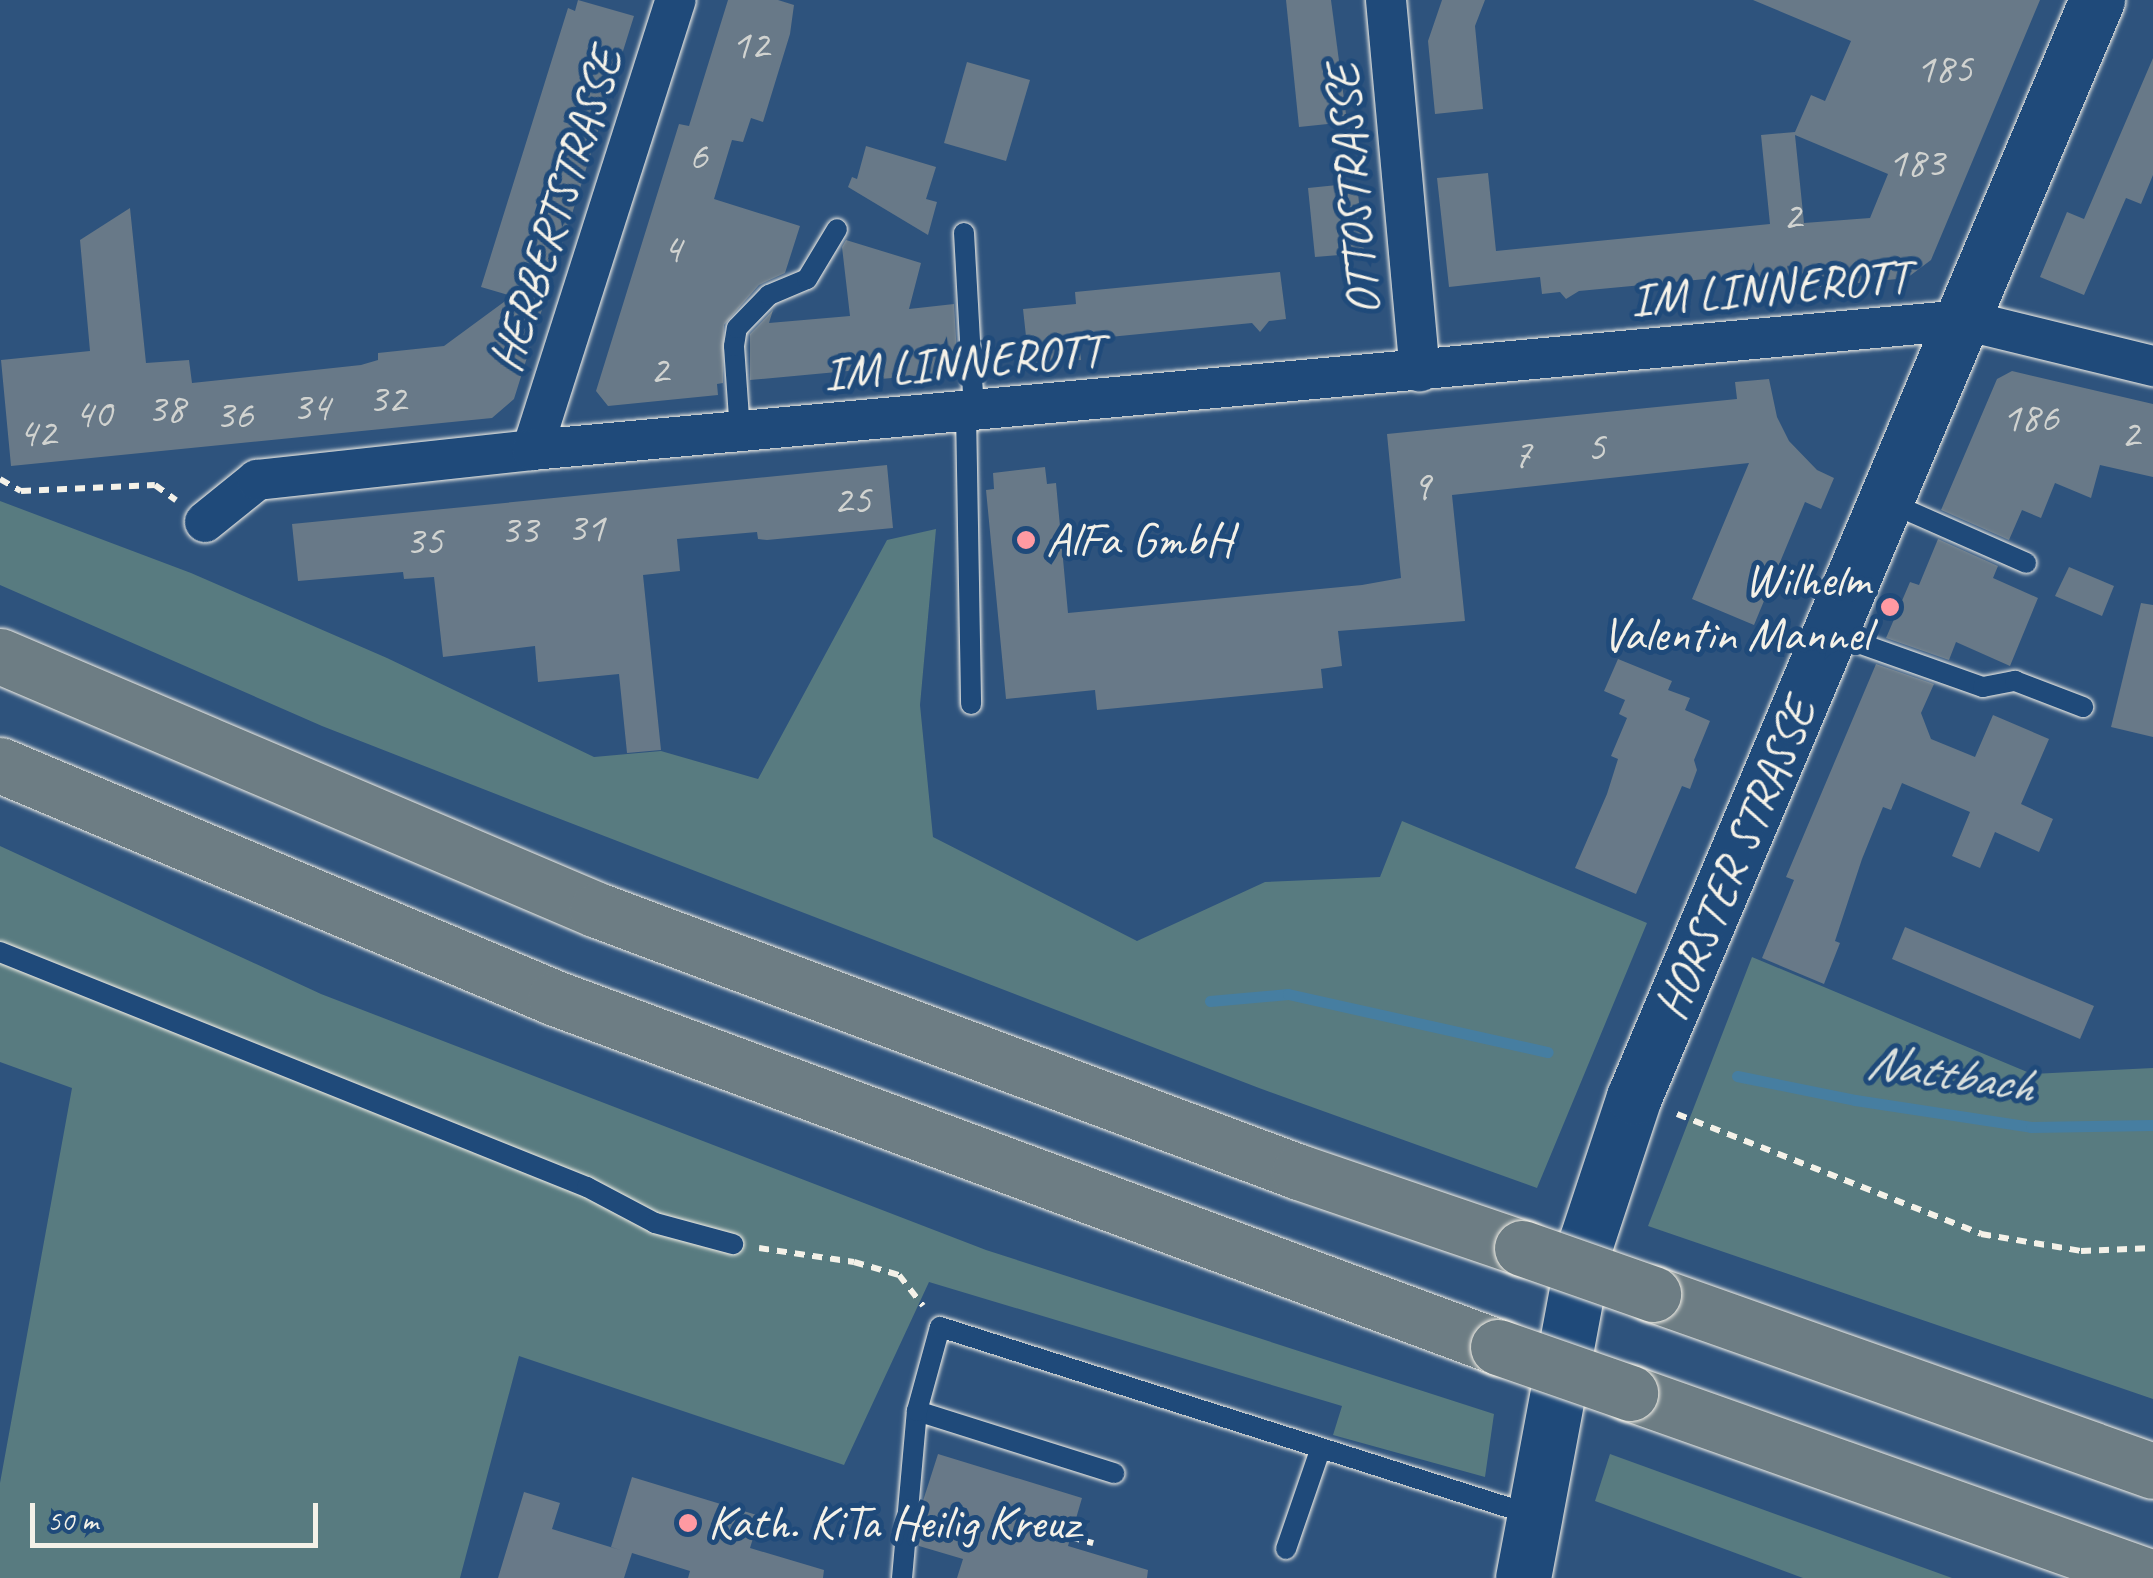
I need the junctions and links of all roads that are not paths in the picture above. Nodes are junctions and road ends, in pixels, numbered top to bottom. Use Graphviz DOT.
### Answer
graph roads {
  1 [pos="676,0"];
  2 [pos="2097,0"];
  3 [pos="1384,1"];
  4 [pos="837,230"];
  5 [pos="964,233"];
  6 [pos="1964,320"];
  7 [pos="2153,366"];
  8 [pos="1420,371"];
  9 [pos="970,412"];
  10 [pos="740,432"];
  11 [pos="532,450"];
  12 [pos="1886,502"];
  13 [pos="205,522"];
  14 [pos="2026,564"];
  15 [pos="1831,634"];
  16 [pos="0,656"];
  17 [pos="971,704"];
  18 [pos="2083,707"];
  19 [pos="0,765"];
  20 [pos="0,952"];
  21 [pos="733,1244"];
  22 [pos="917,1411"];
  23 [pos="1320,1450"];
  24 [pos="2153,1471"];
  25 [pos="1114,1473"];
  26 [pos="1534,1516"];
  27 [pos="1286,1549"];
  28 [pos="902,1578"];
  29 [pos="1523,1578"];
  30 [pos="2153,1578"];
  1 -- 11 [label="street, HERBERTSTRASSE"];
  2 -- 6 [label="main road, HORSTER STRASSE"];
  3 -- 8 [label="street, OTTOSTRASSE"];
  4 -- 10 [label="lane"];
  5 -- 9 [label="lane"];
  6 -- 7 [label="street, IM LINNEROTT"];
  6 -- 8 [label="street, IM LINNEROTT"];
  6 -- 12 [label="main road, HORSTER STRASSE"];
  8 -- 9 [label="street, IM LINNEROTT"];
  9 -- 10 [label="street, IM LINNEROTT"];
  9 -- 17 [label="lane"];
  10 -- 11 [label="street, IM LINNEROTT"];
  11 -- 13 [label="street, IM LINNEROTT"];
  12 -- 14 [label="lane"];
  12 -- 15 [label="main road, HORSTER STRASSE"];
  15 -- 18 [label="lane"];
  15 -- 26 [label="main road, HORSTER STRASSE"];
  16 -- 24 [label="highway, bridge"];
  19 -- 30 [label="highway, bridge"];
  20 -- 21 [label="lane"];
  22 -- 23 [label="lane"];
  22 -- 25 [label="lane"];
  22 -- 28 [label="lane"];
  23 -- 26 [label="lane"];
  23 -- 27 [label="lane"];
  26 -- 29 [label="main road, HORSTER STRASSE"];
}
